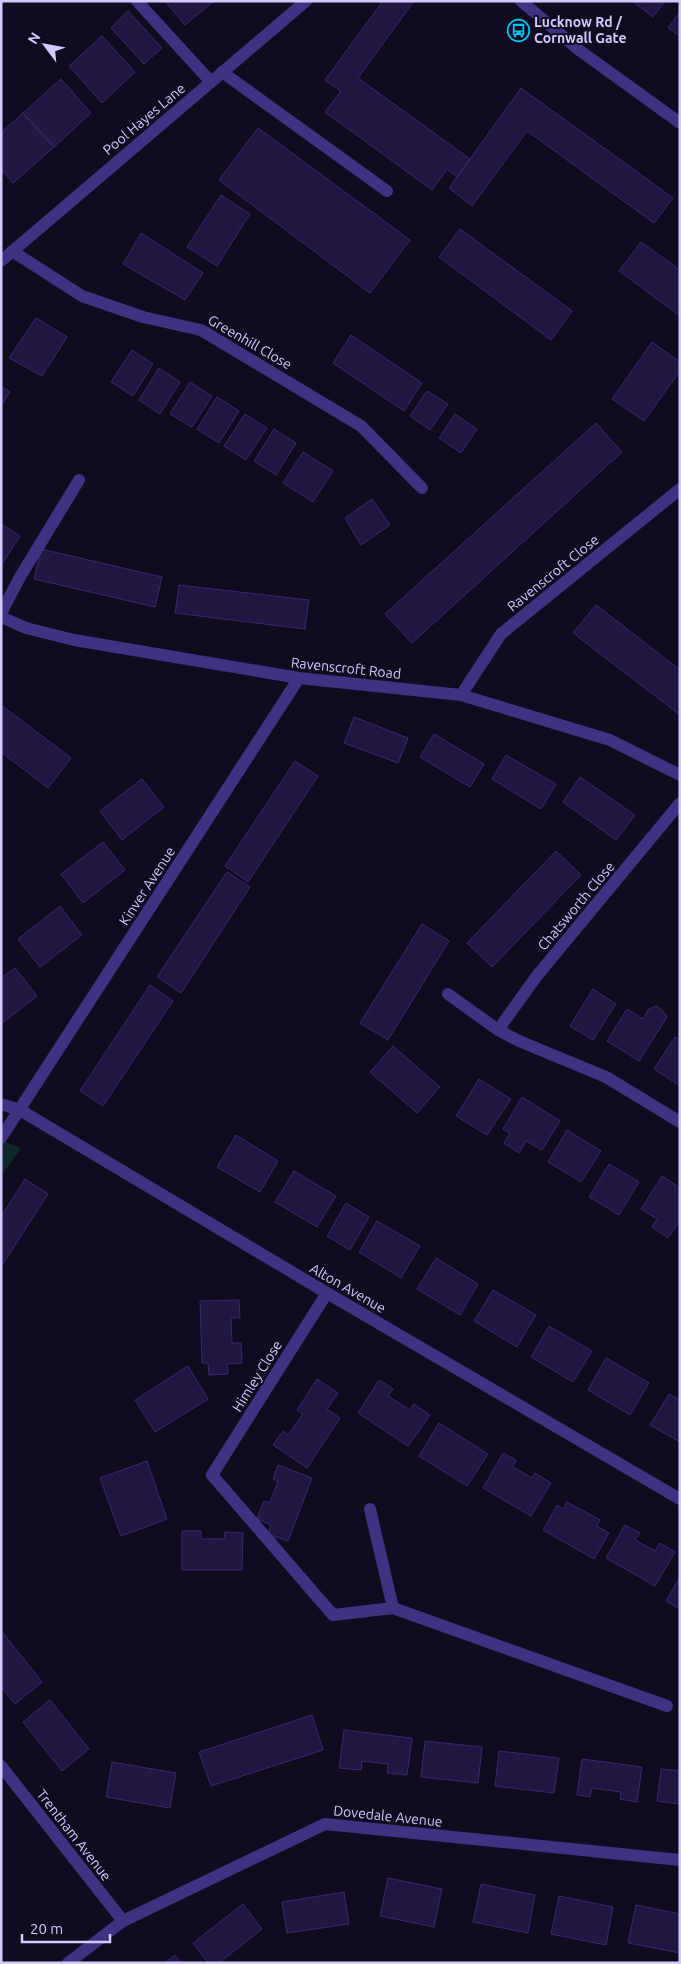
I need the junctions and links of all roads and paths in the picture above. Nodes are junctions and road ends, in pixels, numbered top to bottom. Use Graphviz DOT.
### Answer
graph roads {
  1 [pos="137,1"];
  2 [pos="306,1"];
  3 [pos="521,1"];
  4 [pos="222,72"];
  5 [pos="211,82"];
  6 [pos="680,122"];
  7 [pos="387,190"];
  8 [pos="12,251"];
  9 [pos="1,261"];
  10 [pos="79,480"];
  11 [pos="422,488"];
  12 [pos="680,489"];
  13 [pos="1,615"];
  14 [pos="299,678"];
  15 [pos="461,695"];
  16 [pos="680,775"];
  17 [pos="680,803"];
  18 [pos="448,994"];
  19 [pos="498,1030"];
  20 [pos="1,1104"];
  21 [pos="20,1110"];
  22 [pos="680,1122"];
  23 [pos="1,1138"];
  24 [pos="327,1293"];
  25 [pos="680,1499"];
  26 [pos="370,1509"];
  27 [pos="393,1608"];
  28 [pos="667,1706"];
  29 [pos="1,1766"];
  30 [pos="680,1860"];
  31 [pos="123,1921"];
  32 [pos="68,1963"];
  1 -- 5 [label="street"];
  2 -- 4 [label="street, Pool Hayes Lane"];
  3 -- 6 [label="street"];
  4 -- 5 [label="street, Pool Hayes Lane"];
  4 -- 7 [label="street"];
  5 -- 8 [label="street, Pool Hayes Lane"];
  8 -- 9 [label="street, Pool Hayes Lane"];
  8 -- 11 [label="street, Greenhill Close"];
  10 -- 13 [label="street"];
  12 -- 15 [label="street, Ravenscroft Close"];
  13 -- 14 [label="street, Ravenscroft Road"];
  14 -- 15 [label="street, Ravenscroft Road"];
  14 -- 21 [label="street, Kinver Avenue"];
  15 -- 16 [label="street, Ravenscroft Road"];
  17 -- 19 [label="street, Chatsworth Close"];
  18 -- 19 [label="street"];
  19 -- 22 [label="street"];
  20 -- 21 [label="street, Alton Avenue"];
  21 -- 23 [label="street, Kinver Avenue"];
  21 -- 24 [label="street, Alton Avenue"];
  24 -- 25 [label="street, Alton Avenue"];
  24 -- 27 [label="street, Himley Close"];
  26 -- 27 [label="street"];
  27 -- 28 [label="street"];
  29 -- 31 [label="street, Trentham Avenue"];
  30 -- 31 [label="street, Dovedale Avenue"];
  31 -- 32 [label="street, Dovedale Avenue"];
}
